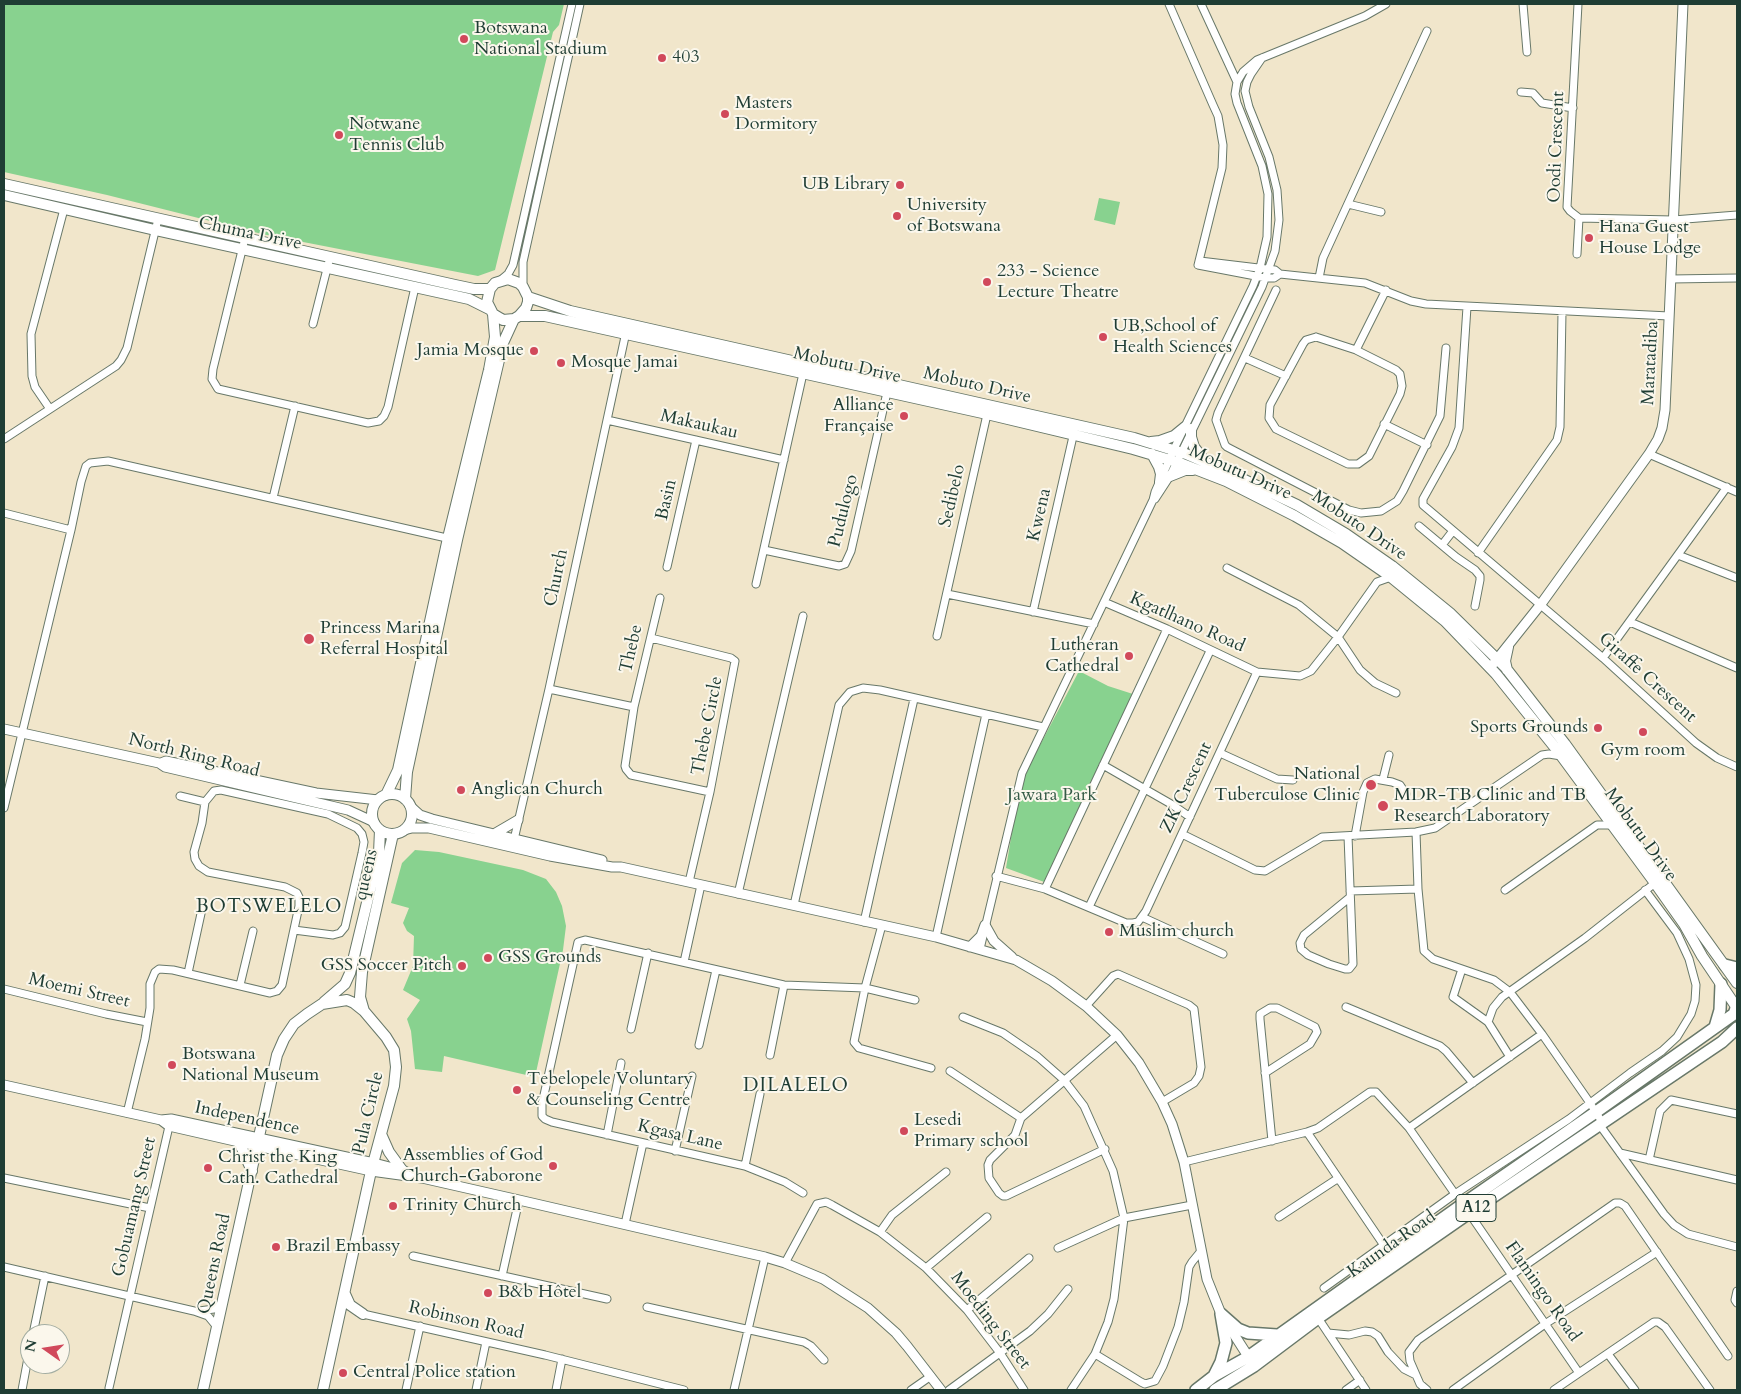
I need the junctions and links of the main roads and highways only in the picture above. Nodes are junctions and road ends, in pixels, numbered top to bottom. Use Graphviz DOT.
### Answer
graph roads {
  1 [pos="4,184"];
  2 [pos="4,195"];
  3 [pos="329,262"];
  4 [pos="490,289"];
  5 [pos="526,292"];
  6 [pos="491,311"];
  7 [pos="517,318"];
  8 [pos="627,329"];
  9 [pos="1075,429"];
  10 [pos="1150,443"];
  11 [pos="1152,454"];
  12 [pos="1175,456"];
  13 [pos="1202,467"];
  14 [pos="1170,476"];
  15 [pos="1160,482"];
  16 [pos="452,539"];
  17 [pos="1486,648"];
  18 [pos="1507,670"];
  19 [pos="382,797"];
  20 [pos="408,802"];
  21 [pos="377,826"];
  22 [pos="393,834"];
  23 [pos="1725,965"];
  24 [pos="1737,968"];
  25 [pos="1737,983"];
  26 [pos="1721,984"];
  27 [pos="322,1004"];
  28 [pos="1737,1007"];
  29 [pos="364,1011"];
  30 [pos="1715,1027"];
  31 [pos="1737,1028"];
  32 [pos="1737,1041"];
  33 [pos="1722,1042"];
  34 [pos="1597,1115"];
  35 [pos="381,1134"];
  36 [pos="239,1142"];
  37 [pos="259,1142"];
  38 [pos="402,1170"];
  39 [pos="252,1172"];
  40 [pos="1466,1209"];
  41 [pos="345,1294"];
  42 [pos="339,1319"];
  43 [pos="1277,1335"];
  44 [pos="1251,1361"];
  45 [pos="1214,1376"];
  46 [pos="204,1390"];
  47 [pos="323,1390"];
  48 [pos="1196,1390"];
  49 [pos="1215,1390"];
  1 -- 3 [label="main road, Chuma Drive"];
  2 -- 3 [label="main road, Chuma Drive"];
  3 -- 4 [label="main road, Chuma Drive"];
  3 -- 6 [label="main road, Chuma Drive"];
  4 -- 5 [label="main road"];
  4 -- 6 [label="main road"];
  5 -- 7 [label="main road"];
  5 -- 8 [label="main road"];
  6 -- 7 [label="main road"];
  6 -- 16 [label="main road"];
  7 -- 8 [label="main road, Mobutu Drive"];
  7 -- 16 [label="main road"];
  8 -- 9 [label="main road, Mobutu Drive"];
  9 -- 10 [label="main road"];
  9 -- 11 [label="main road, Mobutu Drive"];
  10 -- 12 [label="main road"];
  10 -- 13 [label="main road"];
  11 -- 12 [label="main road, Mobutu Drive"];
  11 -- 15 [label="main road"];
  12 -- 13 [label="main road, Mobutu Drive"];
  13 -- 14 [label="main road"];
  13 -- 17 [label="main road, Mobuto Drive"];
  13 -- 26 [label="main road, Mobutu Drive"];
  16 -- 19 [label="main road"];
  16 -- 20 [label="main road"];
  17 -- 18 [label="main road, Mobuto Drive"];
  17 -- 18 [label="main road"];
  18 -- 23 [label="main road, Mobuto Drive"];
  19 -- 20 [label="main road"];
  19 -- 21 [label="main road"];
  20 -- 22 [label="main road"];
  21 -- 22 [label="main road"];
  21 -- 27 [label="main road, queens"];
  22 -- 29 [label="main road, queens"];
  23 -- 24 [label="main road"];
  23 -- 25 [label="main road, Mobuto Drive"];
  26 -- 28 [label="main road, Mobutu Drive"];
  26 -- 30 [label="main road"];
  27 -- 29 [label="main road, Pula Circle"];
  27 -- 37 [label="main road, Pula Circle"];
  28 -- 30 [label="main road, Kaunda Road / A12"];
  29 -- 35 [label="main road, Pula Circle"];
  30 -- 34 [label="main road, Kaunda Road / A12"];
  31 -- 33 [label="main road, Kaunda Road / A12"];
  32 -- 33 [label="main road"];
  33 -- 34 [label="main road, Kaunda Road / A12"];
  34 -- 40 [label="main road, Kaunda Road / A12"];
  35 -- 38 [label="main road"];
  35 -- 41 [label="main road, Pula Circle"];
  36 -- 39 [label="main road"];
  37 -- 39 [label="main road, Queens Road"];
  39 -- 46 [label="main road, Queens Road"];
  40 -- 43 [label="main road, A12"];
  40 -- 44 [label="main road, Kaunda Road / A12"];
  41 -- 42 [label="main road, Pula Circle"];
  41 -- 42 [label="main road"];
  42 -- 47 [label="main road, Pula Circle"];
  43 -- 44 [label="main road, Kaunda Road / A12"];
  43 -- 45 [label="main road"];
  44 -- 45 [label="main road, Kaunda Road / A12"];
  44 -- 49 [label="main road, Kaunda Road / A12"];
  45 -- 48 [label="main road, Kaunda Road / A12"];
}
